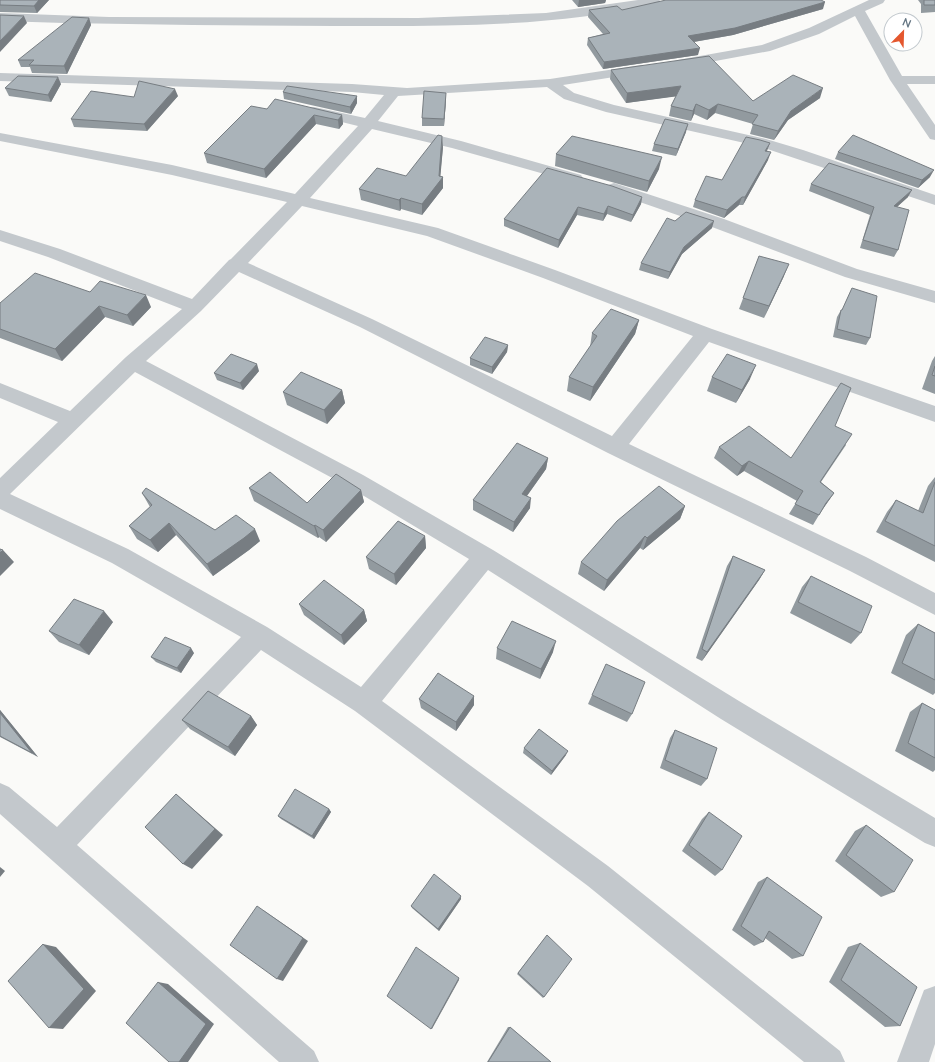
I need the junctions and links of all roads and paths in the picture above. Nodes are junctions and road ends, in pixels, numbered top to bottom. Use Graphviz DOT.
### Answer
graph roads {
  1 [pos="654,0"];
  2 [pos="879,0"];
  3 [pos="858,10"];
  4 [pos="0,17"];
  5 [pos="670,65"];
  6 [pos="654,67"];
  7 [pos="0,77"];
  8 [pos="897,80"];
  9 [pos="935,80"];
  10 [pos="189,83"];
  11 [pos="550,83"];
  12 [pos="394,92"];
  13 [pos="267,101"];
  14 [pos="299,108"];
  15 [pos="369,123"];
  16 [pos="935,136"];
  17 [pos="0,137"];
  18 [pos="299,200"];
  19 [pos="935,200"];
  20 [pos="0,235"];
  21 [pos="235,264"];
  22 [pos="935,297"];
  23 [pos="195,306"];
  24 [pos="705,334"];
  25 [pos="132,362"];
  26 [pos="0,390"];
  27 [pos="935,414"];
  28 [pos="72,420"];
  29 [pos="615,447"];
  30 [pos="0,491"];
  31 [pos="0,499"];
  32 [pos="485,557"];
  33 [pos="935,605"];
  34 [pos="258,635"];
  35 [pos="364,703"];
  36 [pos="0,796"];
  37 [pos="935,833"];
  38 [pos="57,847"];
  39 [pos="935,1000"];
  40 [pos="303,1062"];
  41 [pos="829,1062"];
  42 [pos="913,1062"];
  1 -- 4 [label="street"];
  2 -- 3 [label="street"];
  3 -- 5 [label="street"];
  3 -- 8 [label="street"];
  6 -- 11 [label="street"];
  7 -- 10 [label="street"];
  8 -- 9 [label="street"];
  8 -- 16 [label="street"];
  10 -- 12 [label="street"];
  10 -- 13 [label="street"];
  11 -- 12 [label="street"];
  11 -- 19 [label="street"];
  12 -- 15 [label="street"];
  14 -- 15 [label="street"];
  15 -- 18 [label="street"];
  15 -- 22 [label="street"];
  17 -- 18 [label="street"];
  18 -- 21 [label="street"];
  18 -- 24 [label="street"];
  20 -- 23 [label="street"];
  21 -- 23 [label="street"];
  21 -- 29 [label="street"];
  23 -- 25 [label="street"];
  24 -- 27 [label="street"];
  24 -- 29 [label="street"];
  25 -- 28 [label="street"];
  25 -- 32 [label="street"];
  26 -- 28 [label="street"];
  28 -- 30 [label="street"];
  29 -- 33 [label="street"];
  31 -- 34 [label="street"];
  32 -- 35 [label="street"];
  32 -- 37 [label="street"];
  34 -- 35 [label="street"];
  34 -- 38 [label="street"];
  35 -- 41 [label="street"];
  36 -- 38 [label="street"];
  38 -- 40 [label="street"];
  39 -- 42 [label="street"];
}
